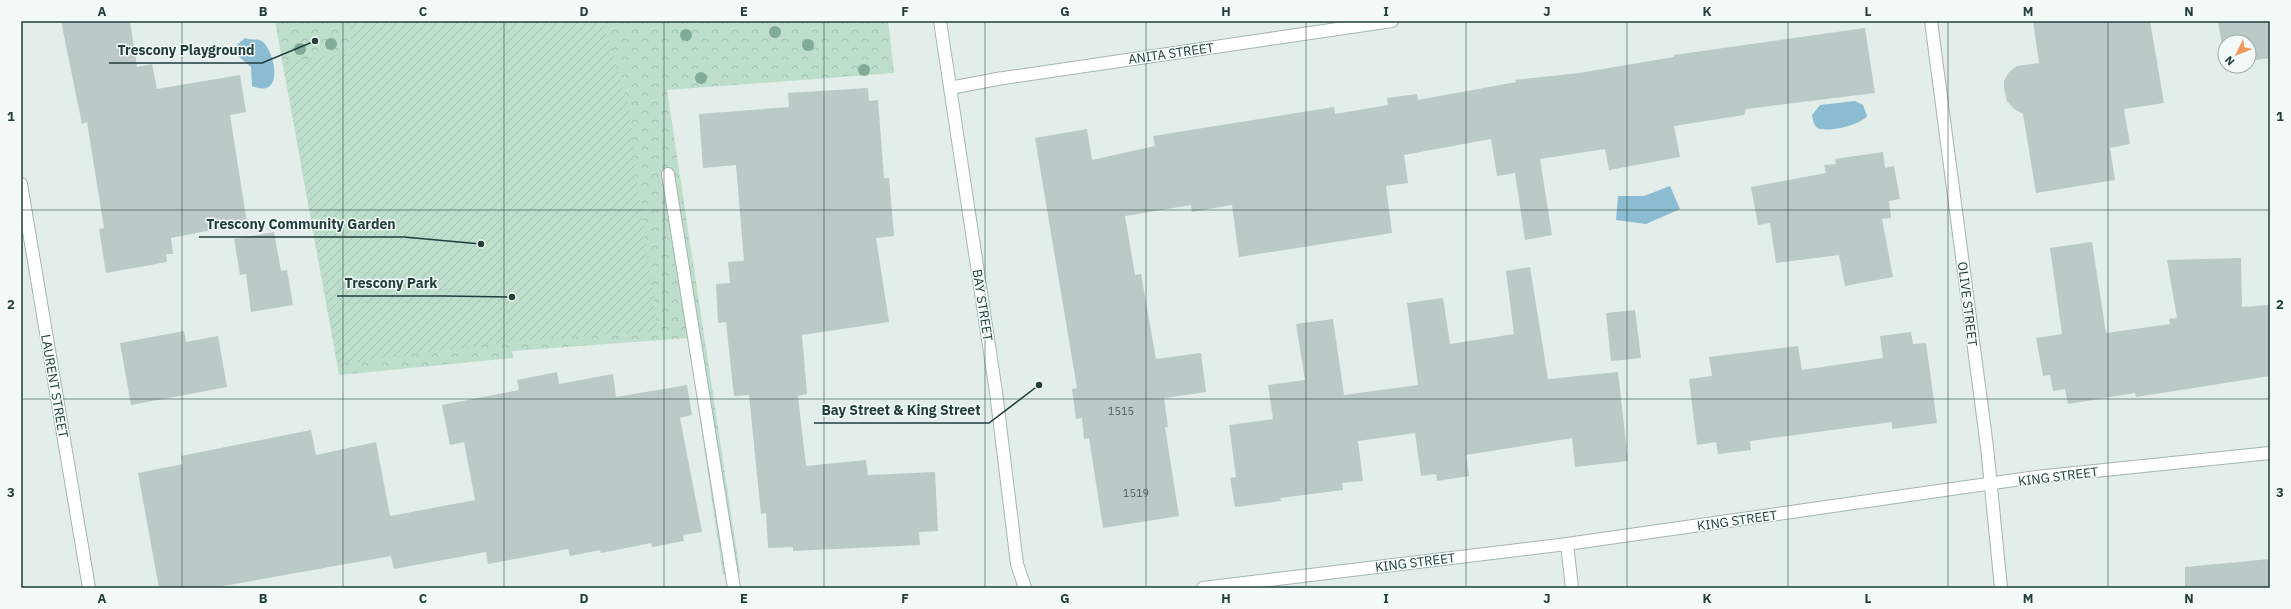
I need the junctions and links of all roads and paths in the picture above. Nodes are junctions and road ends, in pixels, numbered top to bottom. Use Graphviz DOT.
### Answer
graph roads {
  1 [pos="940,21"];
  2 [pos="1392,21"];
  3 [pos="1931,21"];
  4 [pos="950,88"];
  5 [pos="668,174"];
  6 [pos="21,184"];
  7 [pos="2270,453"];
  8 [pos="1991,484"];
  9 [pos="1567,544"];
  10 [pos="89,588"];
  11 [pos="734,588"];
  12 [pos="1025,588"];
  13 [pos="1203,588"];
  14 [pos="1572,588"];
  15 [pos="2001,588"];
  1 -- 4 [label="street, BAY STREET"];
  2 -- 4 [label="street, ANITA STREET"];
  3 -- 8 [label="street, OLIVE STREET"];
  4 -- 12 [label="street, BAY STREET"];
  5 -- 11 [label="street"];
  6 -- 10 [label="street, LAURENT STREET"];
  7 -- 8 [label="street, KING STREET"];
  8 -- 9 [label="street, KING STREET"];
  8 -- 15 [label="street, OLIVE STREET"];
  9 -- 13 [label="street, KING STREET"];
  9 -- 14 [label="street"];
}
